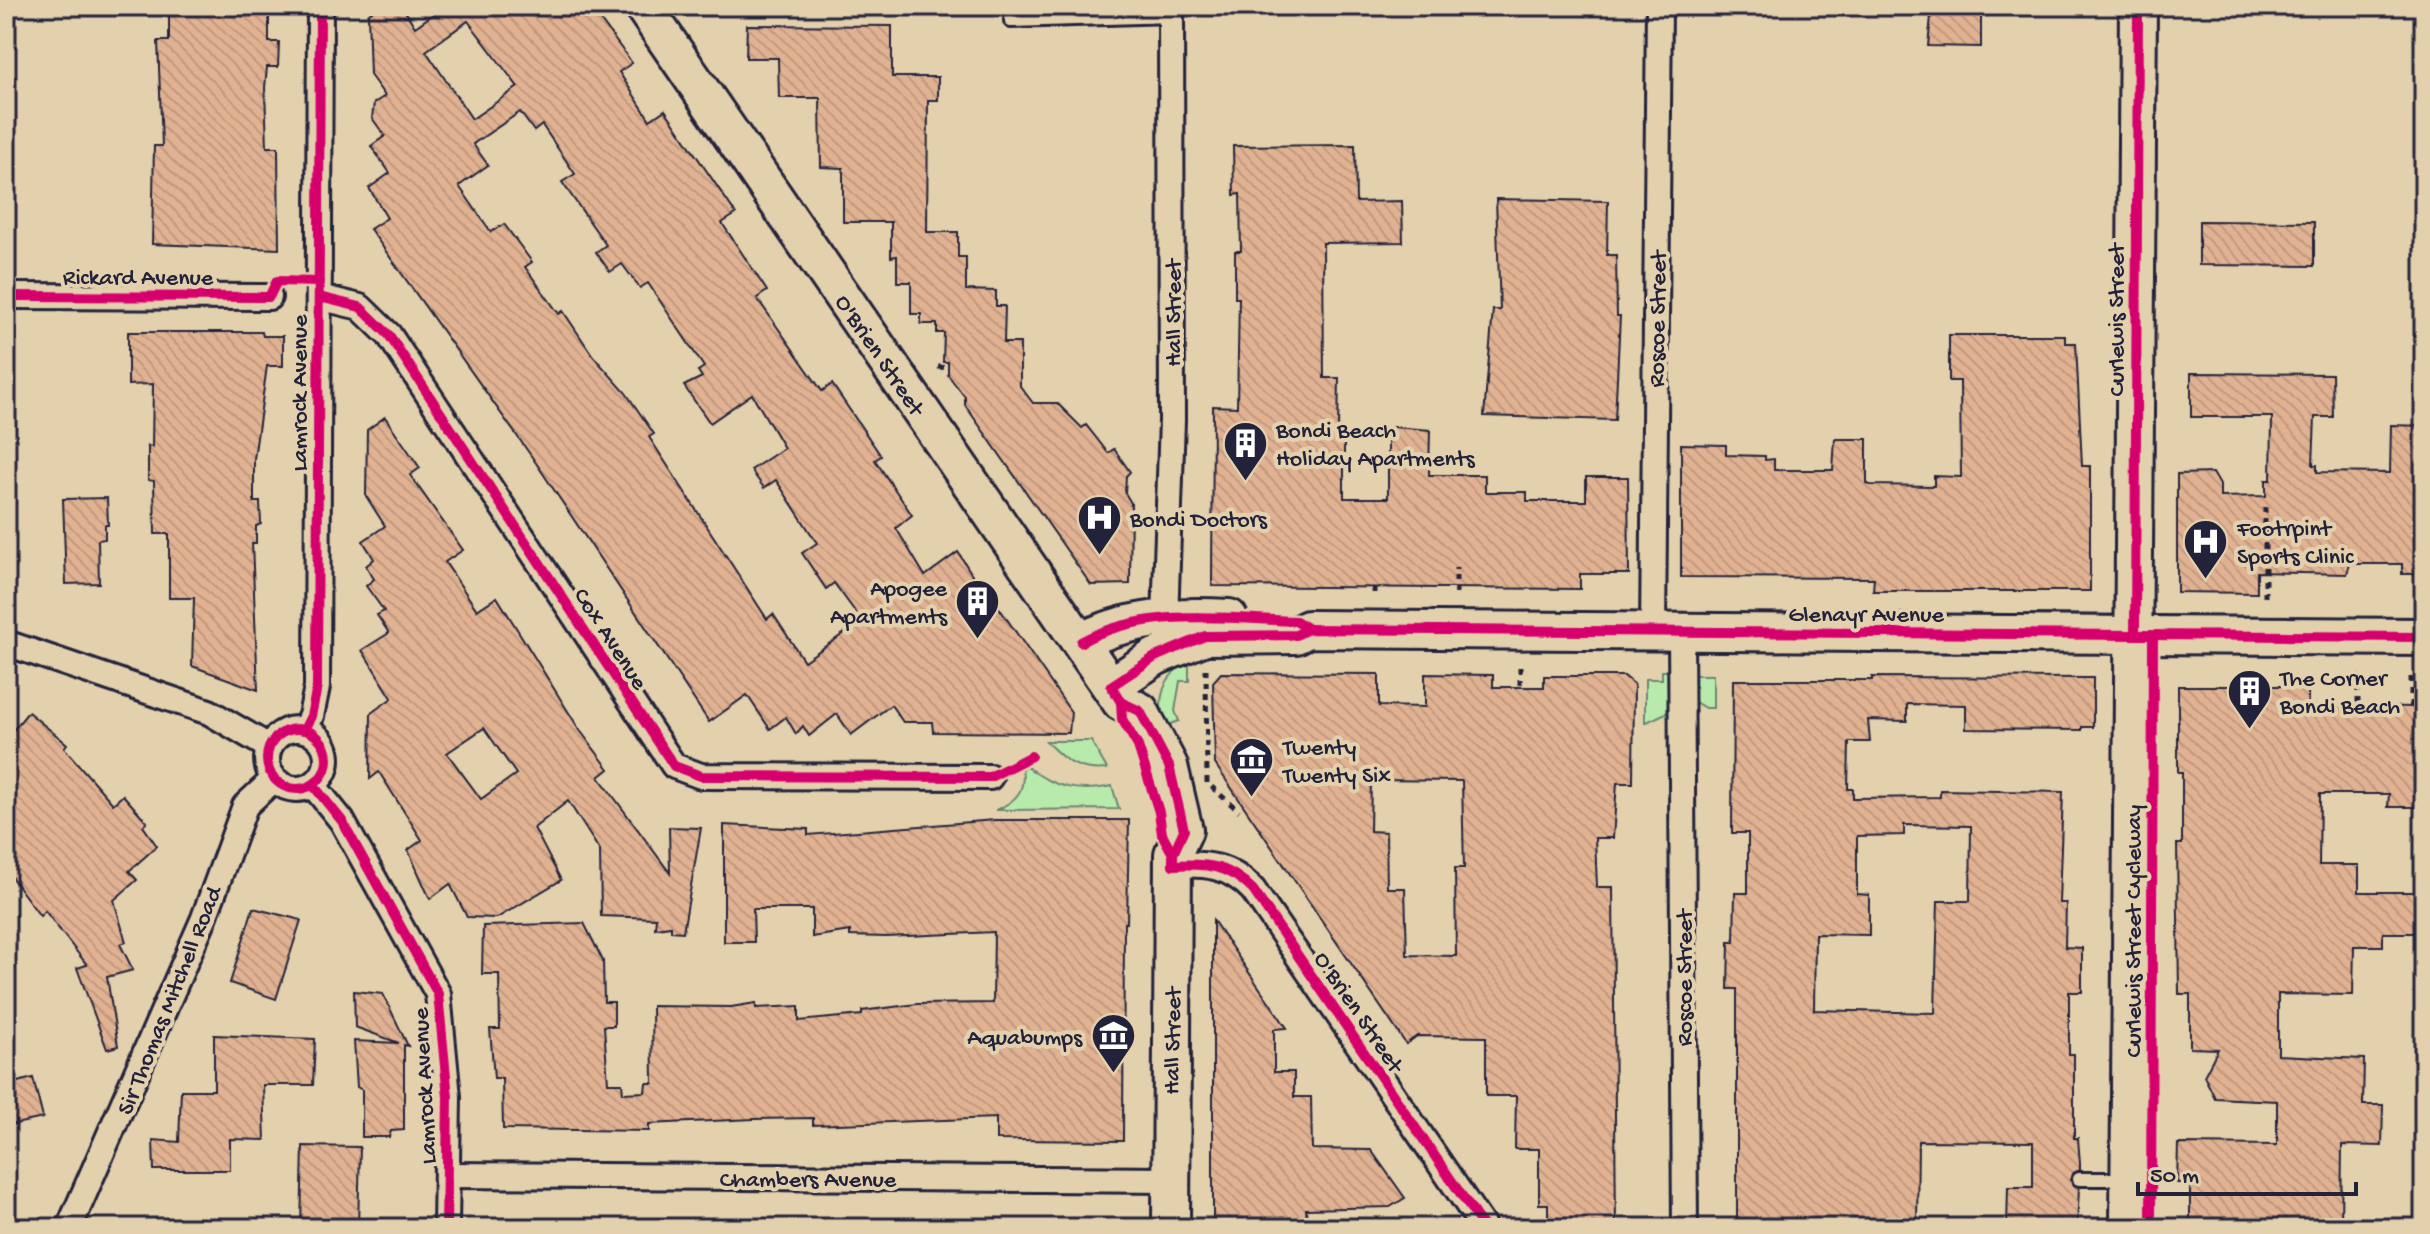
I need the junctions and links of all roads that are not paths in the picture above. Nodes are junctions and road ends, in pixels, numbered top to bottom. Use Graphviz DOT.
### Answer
graph roads {
  1 [pos="320,6"];
  2 [pos="643,6"];
  3 [pos="1012,6"];
  4 [pos="1659,6"];
  5 [pos="2138,6"];
  6 [pos="1171,11"];
  7 [pos="6,296"];
  8 [pos="269,297"];
  9 [pos="319,297"];
  10 [pos="1165,619"];
  11 [pos="1308,629"];
  12 [pos="1667,632"];
  13 [pos="2135,635"];
  14 [pos="2424,637"];
  15 [pos="1081,642"];
  16 [pos="6,643"];
  17 [pos="1116,694"];
  18 [pos="304,730"];
  19 [pos="269,747"];
  20 [pos="990,777"];
  21 [pos="274,779"];
  22 [pos="313,785"];
  23 [pos="1173,860"];
  24 [pos="447,1175"];
  25 [pos="2079,1179"];
  26 [pos="2129,1179"];
  27 [pos="1170,1180"];
  28 [pos="69,1228"];
  29 [pos="446,1228"];
  30 [pos="1171,1228"];
  31 [pos="1484,1228"];
  32 [pos="1685,1228"];
  33 [pos="2129,1228"];
  1 -- 9 [label="street, Lamrock Avenue"];
  2 -- 15 [label="street, O'Brien Street"];
  3 -- 6 [label="lane"];
  4 -- 12 [label="street, Roscoe Street"];
  5 -- 13 [label="street, Curlewis Street"];
  6 -- 10 [label="street, Hall Street"];
  7 -- 8 [label="street, Rickard Avenue"];
  9 -- 18 [label="street, Lamrock Avenue"];
  9 -- 20 [label="street, Cox Avenue"];
  10 -- 11 [label="street, Glenayr Avenue"];
  10 -- 15 [label="street, Glenayr Avenue"];
  11 -- 12 [label="street, Glenayr Avenue"];
  11 -- 17 [label="street, Glenayr Avenue"];
  12 -- 13 [label="street, Glenayr Avenue"];
  12 -- 32 [label="street, Roscoe Street"];
  13 -- 14 [label="street, Glenayr Avenue"];
  13 -- 26 [label="street, Curlewis Street"];
  15 -- 17 [label="street, O'Brien Street"];
  16 -- 19 [label="street"];
  17 -- 23 [label="street, O'Brien Street"];
  18 -- 19 [label="street"];
  18 -- 22 [label="street"];
  19 -- 21 [label="street"];
  21 -- 22 [label="street"];
  21 -- 28 [label="street, Sir Thomas Mitchell Road"];
  22 -- 24 [label="street, Lamrock Avenue"];
  23 -- 27 [label="street, Hall Street"];
  23 -- 31 [label="street, O'Brien Street"];
  24 -- 27 [label="street, Chambers Avenue"];
  24 -- 29 [label="street, Lamrock Avenue"];
  25 -- 26 [label="lane"];
  26 -- 33 [label="street, Curlewis Street"];
  27 -- 30 [label="street, Hall Street"];
}
